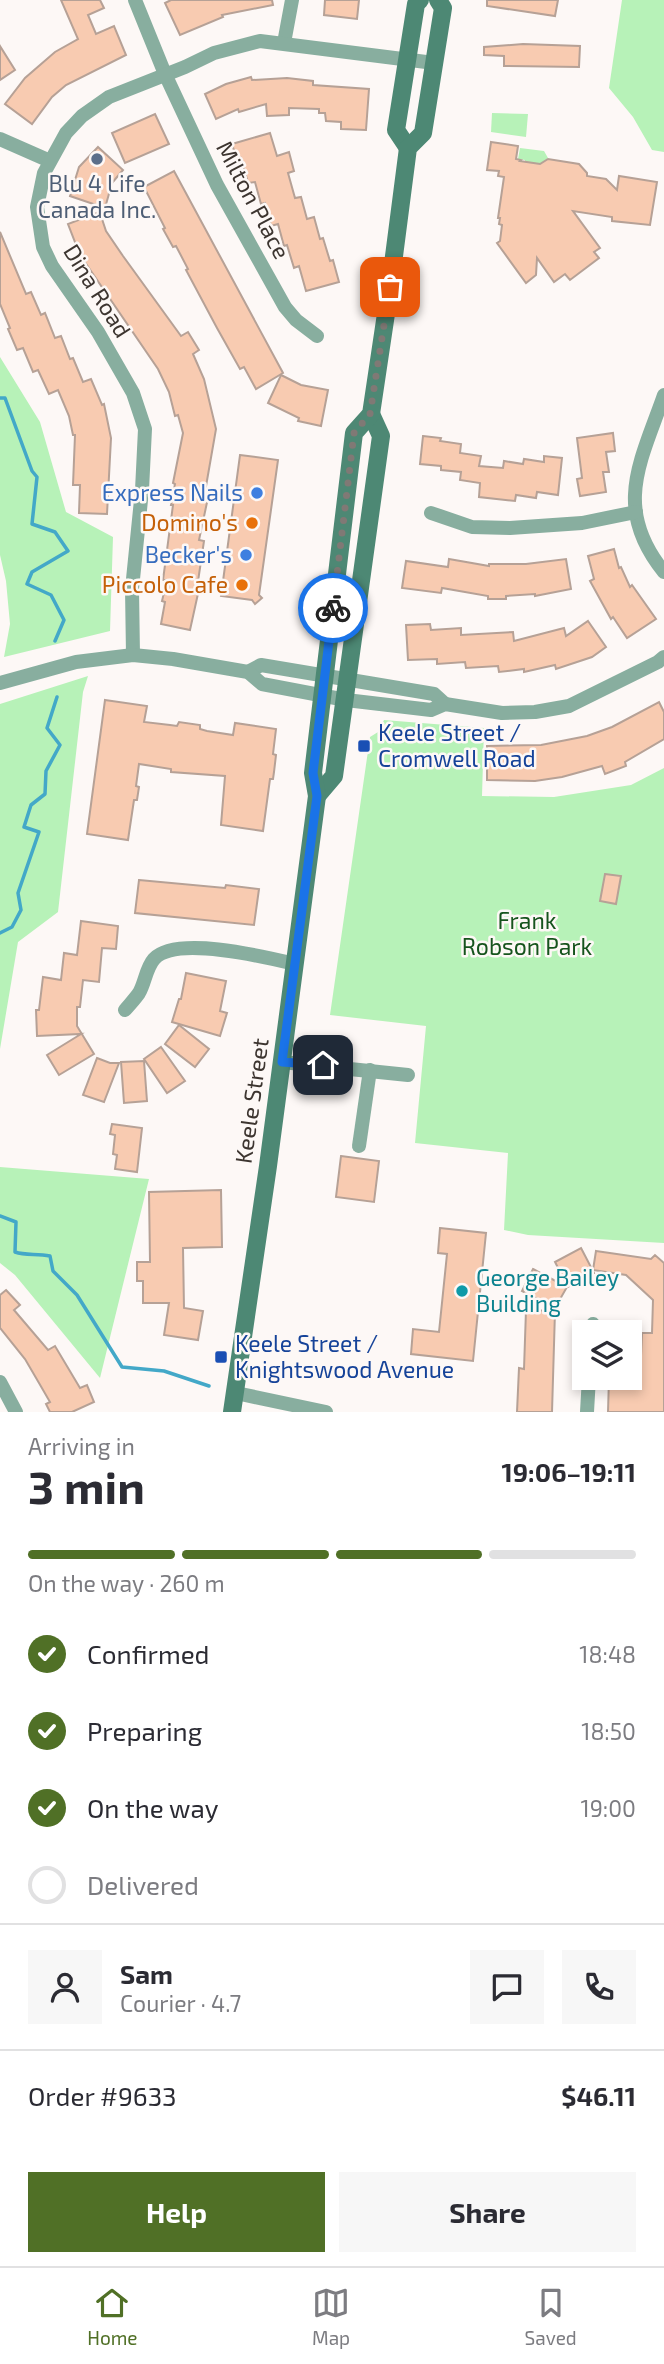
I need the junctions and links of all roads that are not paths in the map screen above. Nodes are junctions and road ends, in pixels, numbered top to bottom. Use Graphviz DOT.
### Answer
graph roads {
  1 [pos="135,0"];
  2 [pos="292,0"];
  3 [pos="420,0"];
  4 [pos="438,0"];
  5 [pos="284,43"];
  6 [pos="407,58"];
  7 [pos="434,63"];
  8 [pos="165,74"];
  9 [pos="0,139"];
  10 [pos="408,148"];
  11 [pos="50,161"];
  12 [pos="317,336"];
  13 [pos="664,395"];
  14 [pos="370,414"];
  15 [pos="636,512"];
  16 [pos="430,513"];
  17 [pos="664,572"];
  18 [pos="133,655"];
  19 [pos="664,657"];
  20 [pos="248,672"];
  21 [pos="325,675"];
  22 [pos="349,679"];
  23 [pos="0,683"];
  24 [pos="322,696"];
  25 [pos="346,700"];
  26 [pos="445,704"];
  27 [pos="317,796"];
  28 [pos="295,964"];
  29 [pos="125,1010"];
  30 [pos="282,1062"];
  31 [pos="370,1070"];
  32 [pos="408,1074"];
  33 [pos="359,1146"];
  34 [pos="0,1382"];
  35 [pos="588,1390"];
  36 [pos="236,1393"];
  37 [pos="16,1412"];
  38 [pos="232,1412"];
  39 [pos="326,1412"];
  40 [pos="587,1412"];
  1 -- 8 [label="street, Milton Place"];
  2 -- 5 [label="street"];
  3 -- 6 [label="main road, Keele Street"];
  4 -- 7 [label="main road, Keele Street"];
  5 -- 6 [label="street, Dina Road"];
  5 -- 8 [label="street, Dina Road"];
  6 -- 7 [label="street, Dina Road"];
  6 -- 10 [label="main road, Keele Street"];
  7 -- 10 [label="main road, Keele Street"];
  8 -- 11 [label="street, Dina Road"];
  8 -- 12 [label="street, Milton Place"];
  9 -- 11 [label="street"];
  10 -- 14 [label="main road, Keele Street"];
  11 -- 18 [label="street, Dina Road"];
  13 -- 15 [label="street"];
  14 -- 21 [label="main road, Keele Street"];
  14 -- 22 [label="main road, Keele Street"];
  15 -- 16 [label="street"];
  15 -- 17 [label="street"];
  18 -- 20 [label="street"];
  18 -- 23 [label="street"];
  19 -- 26 [label="street"];
  20 -- 21 [label="street"];
  20 -- 24 [label="street"];
  21 -- 22 [label="street"];
  21 -- 24 [label="main road, Keele Street"];
  22 -- 25 [label="main road, Keele Street"];
  22 -- 26 [label="street"];
  24 -- 25 [label="street"];
  24 -- 27 [label="main road, Keele Street"];
  25 -- 26 [label="street"];
  25 -- 27 [label="main road, Keele Street"];
  27 -- 28 [label="main road, Keele Street"];
  28 -- 29 [label="street"];
  28 -- 30 [label="main road, Keele Street"];
  30 -- 31 [label="street"];
  30 -- 36 [label="main road, Keele Street"];
  31 -- 32 [label="street"];
  31 -- 33 [label="street"];
  34 -- 37 [label="street"];
  35 -- 40 [label="street"];
  36 -- 38 [label="main road, Keele Street"];
  36 -- 39 [label="street"];
}
